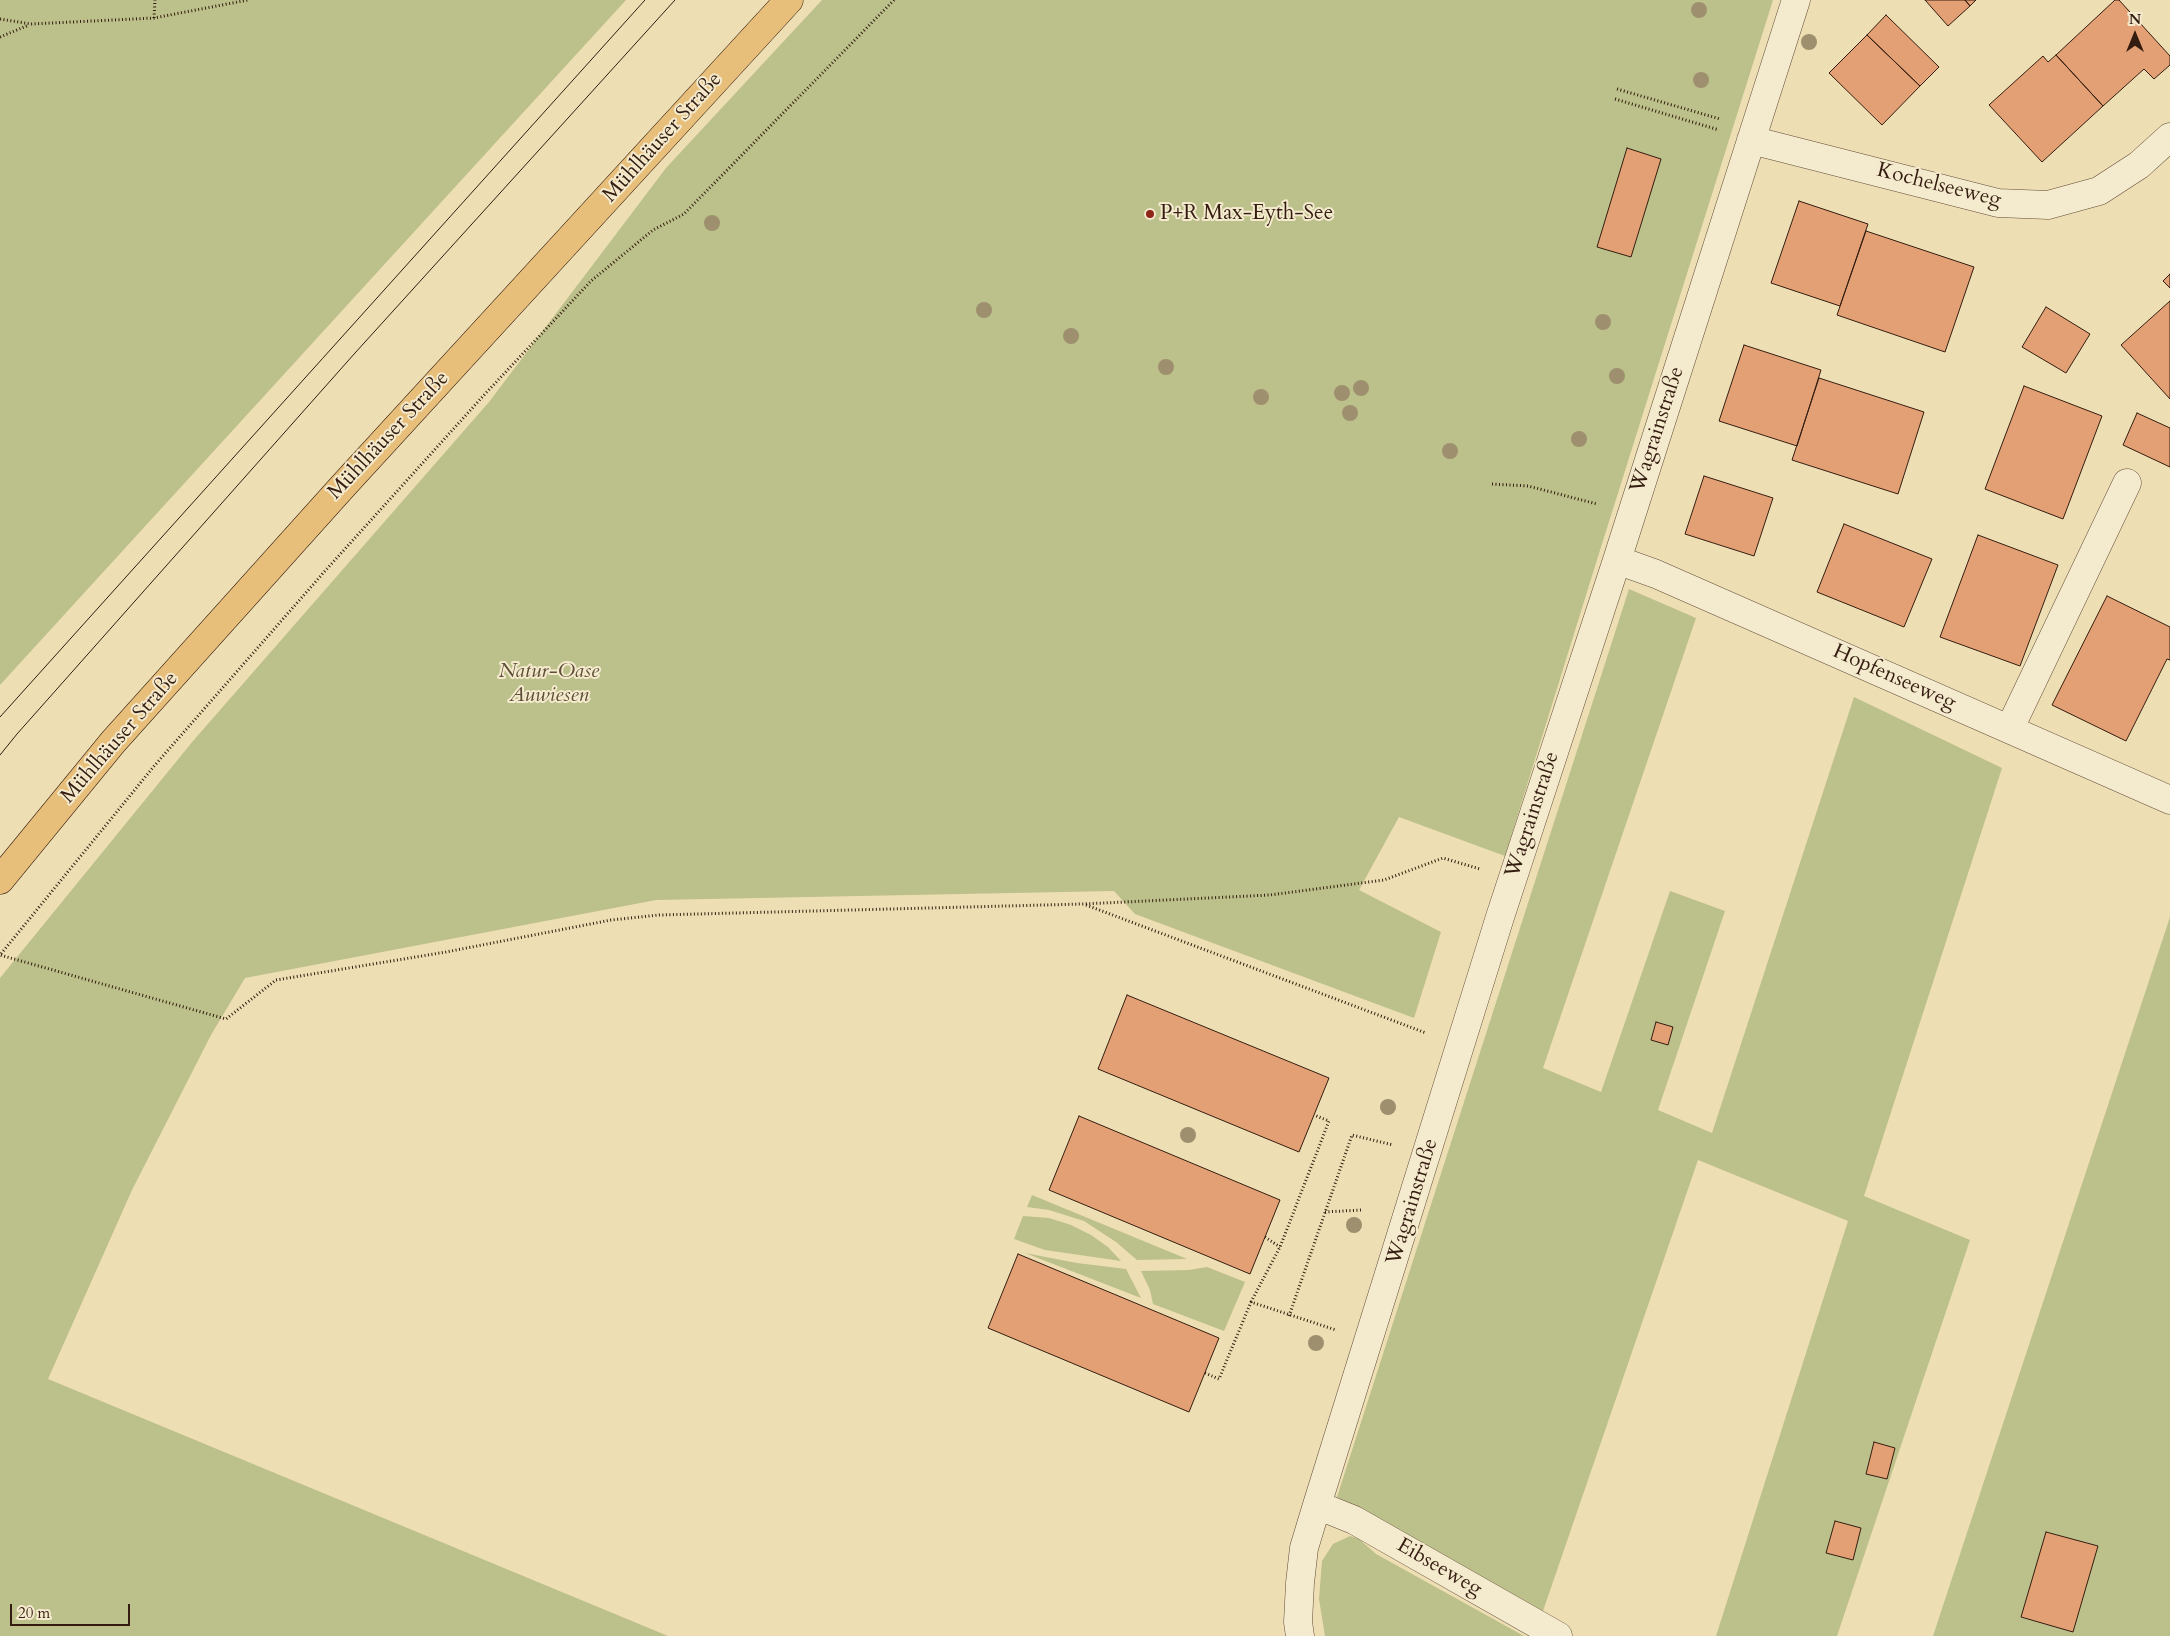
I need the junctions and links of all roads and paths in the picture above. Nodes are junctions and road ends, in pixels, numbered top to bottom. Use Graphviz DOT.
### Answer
graph roads {
  1 [pos="155,0"];
  2 [pos="248,0"];
  3 [pos="789,0"];
  4 [pos="894,0"];
  5 [pos="1796,0"];
  6 [pos="154,18"];
  7 [pos="0,19"];
  8 [pos="30,24"];
  9 [pos="0,37"];
  10 [pos="1617,89"];
  11 [pos="1615,99"];
  12 [pos="1753,134"];
  13 [pos="2170,137"];
  14 [pos="2127,483"];
  15 [pos="1492,484"];
  16 [pos="1632,512"];
  17 [pos="1617,560"];
  18 [pos="2010,728"];
  19 [pos="2170,800"];
  20 [pos="1512,877"];
  21 [pos="0,880"];
  22 [pos="1083,904"];
  23 [pos="1461,1046"];
  24 [pos="1314,1115"];
  25 [pos="1428,1154"];
  26 [pos="1361,1210"];
  27 [pos="1325,1212"];
  28 [pos="1265,1237"];
  29 [pos="1280,1247"];
  30 [pos="1251,1302"];
  31 [pos="1289,1316"];
  32 [pos="1324,1326"];
  33 [pos="1205,1373"];
  34 [pos="1317,1505"];
  35 [pos="1300,1636"];
  36 [pos="1558,1636"];
  1 -- 6 [label="path"];
  2 -- 6 [label="path"];
  3 -- 21 [label="main road, Mühlhäuser Straße"];
  4 -- 22 [label="path"];
  5 -- 12 [label="street, Wagrainstraße"];
  6 -- 8 [label="path"];
  7 -- 8 [label="path"];
  8 -- 9 [label="path"];
  10 -- 12 [label="path"];
  11 -- 12 [label="path"];
  12 -- 13 [label="street, Kochelseeweg"];
  12 -- 16 [label="street, Wagrainstraße"];
  14 -- 18 [label="street"];
  15 -- 16 [label="path"];
  16 -- 17 [label="street, Wagrainstraße"];
  17 -- 18 [label="street, Hopfenseeweg"];
  17 -- 20 [label="street, Wagrainstraße"];
  18 -- 19 [label="street, Hopfenseeweg"];
  20 -- 22 [label="path"];
  20 -- 23 [label="street, Wagrainstraße"];
  22 -- 23 [label="path"];
  23 -- 25 [label="street, Wagrainstraße"];
  24 -- 29 [label="path"];
  25 -- 27 [label="path"];
  25 -- 34 [label="street, Wagrainstraße"];
  26 -- 27 [label="path"];
  27 -- 31 [label="path"];
  28 -- 29 [label="path"];
  29 -- 30 [label="path"];
  30 -- 31 [label="path"];
  30 -- 33 [label="path"];
  31 -- 32 [label="path"];
  34 -- 35 [label="street, Wagrainstraße"];
  34 -- 36 [label="street, Eibseeweg"];
}
